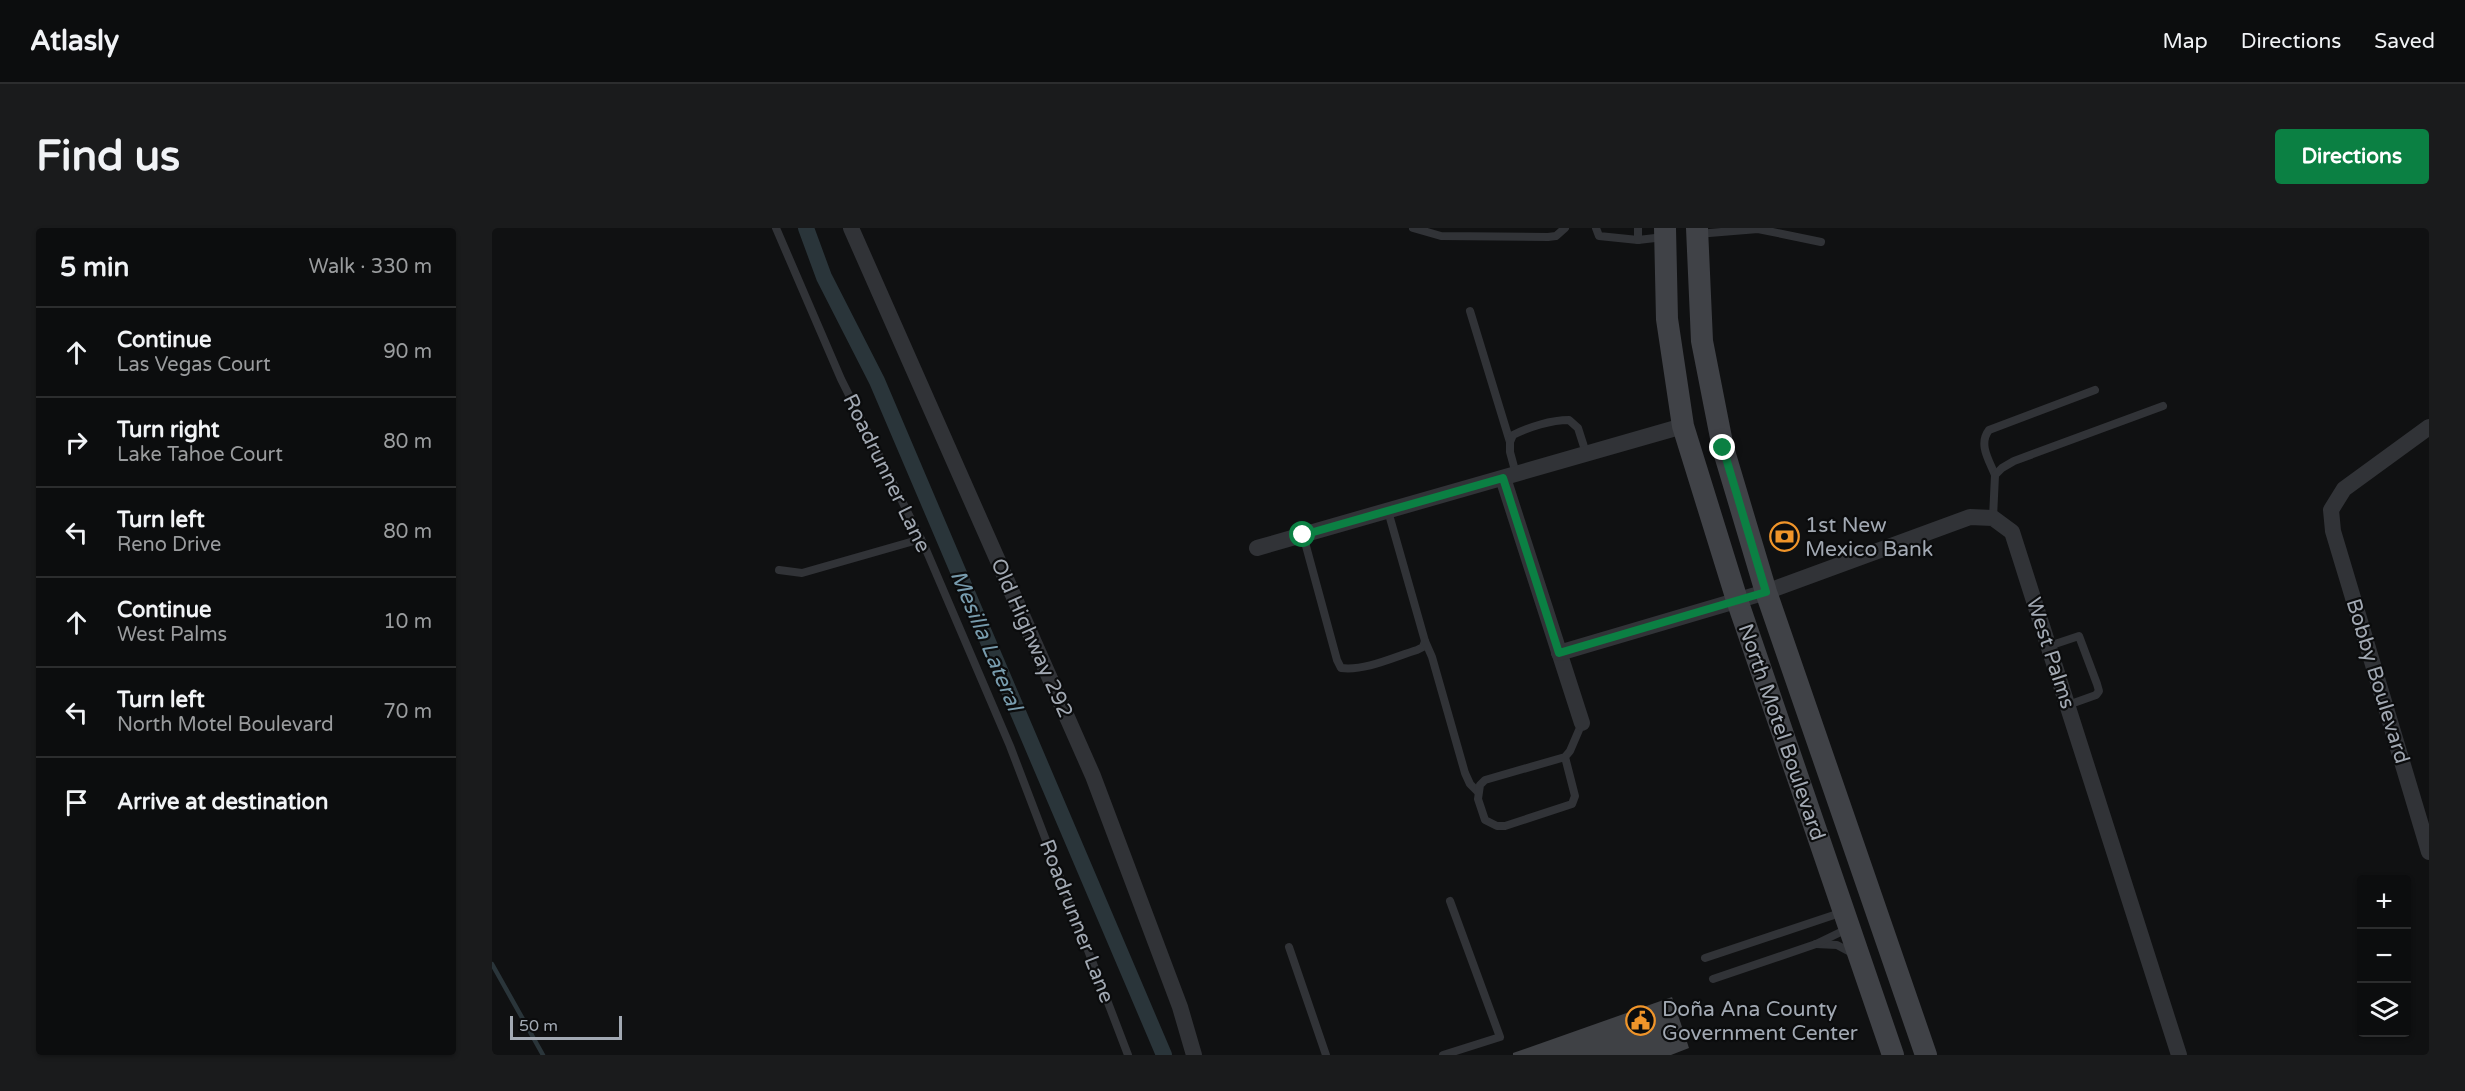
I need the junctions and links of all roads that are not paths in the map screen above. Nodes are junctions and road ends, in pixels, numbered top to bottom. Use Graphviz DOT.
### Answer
graph roads {
  1 [pos="776,228"];
  2 [pos="851,228"];
  3 [pos="1413,228"];
  4 [pos="1565,228"];
  5 [pos="1596,228"];
  6 [pos="1638,228"];
  7 [pos="1758,229"];
  8 [pos="1697,231"];
  9 [pos="1491,232"];
  10 [pos="1665,232"];
  11 [pos="1638,240"];
  12 [pos="1821,242"];
  13 [pos="1470,311"];
  14 [pos="2095,390"];
  15 [pos="2163,406"];
  16 [pos="1683,426"];
  17 [pos="2429,427"];
  18 [pos="1510,442"];
  19 [pos="1586,453"];
  20 [pos="1995,475"];
  21 [pos="1509,476"];
  22 [pos="1388,511"];
  23 [pos="1993,518"];
  24 [pos="1303,535"];
  25 [pos="921,539"];
  26 [pos="1257,548"];
  27 [pos="779,570"];
  28 [pos="1766,592"];
  29 [pos="1737,600"];
  30 [pos="1425,640"];
  31 [pos="2049,646"];
  32 [pos="1559,653"];
  33 [pos="2068,705"];
  34 [pos="1582,723"];
  35 [pos="1565,757"];
  36 [pos="1478,792"];
  37 [pos="2429,852"];
  38 [pos="1450,901"];
  39 [pos="1876,911"];
  40 [pos="1846,920"];
  41 [pos="1816,944"];
  42 [pos="1289,947"];
  43 [pos="1706,958"];
  44 [pos="1860,959"];
  45 [pos="1713,979"];
  46 [pos="1128,1055"];
  47 [pos="1194,1055"];
  48 [pos="1326,1055"];
  49 [pos="1443,1055"];
  50 [pos="1893,1055"];
  51 [pos="1926,1055"];
  52 [pos="2179,1055"];
  1 -- 25 [label="lane, Roadrunner Lane"];
  2 -- 47 [label="street, Old Highway 292"];
  3 -- 9 [label="lane"];
  4 -- 9 [label="lane"];
  5 -- 11 [label="lane"];
  6 -- 11 [label="lane"];
  7 -- 8 [label="lane"];
  7 -- 12 [label="lane"];
  8 -- 10 [label="main road"];
  8 -- 28 [label="main road, North Motel Boulevard"];
  10 -- 11 [label="lane"];
  10 -- 16 [label="main road, North Motel Boulevard"];
  13 -- 18 [label="lane"];
  14 -- 20 [label="lane"];
  15 -- 20 [label="lane"];
  16 -- 19 [label="street"];
  16 -- 29 [label="main road, North Motel Boulevard"];
  17 -- 37 [label="street, Bobby Boulevard"];
  18 -- 19 [label="lane"];
  18 -- 21 [label="lane"];
  19 -- 21 [label="street"];
  20 -- 23 [label="lane"];
  21 -- 22 [label="street"];
  21 -- 32 [label="street"];
  22 -- 24 [label="street"];
  22 -- 30 [label="lane"];
  23 -- 28 [label="street"];
  23 -- 31 [label="street, West Palms"];
  24 -- 26 [label="street"];
  24 -- 30 [label="lane"];
  25 -- 27 [label="lane"];
  25 -- 46 [label="lane, Roadrunner Lane"];
  28 -- 29 [label="street"];
  28 -- 39 [label="main road, North Motel Boulevard"];
  29 -- 32 [label="street"];
  29 -- 40 [label="main road, North Motel Boulevard"];
  30 -- 36 [label="lane"];
  31 -- 33 [label="street, West Palms"];
  31 -- 33 [label="lane"];
  32 -- 34 [label="street"];
  33 -- 52 [label="street, West Palms"];
  34 -- 35 [label="lane"];
  35 -- 36 [label="lane"];
  35 -- 36 [label="lane"];
  38 -- 49 [label="lane"];
  39 -- 40 [label="main road"];
  39 -- 51 [label="main road, North Motel Boulevard"];
  40 -- 41 [label="lane"];
  40 -- 43 [label="lane"];
  40 -- 44 [label="main road, North Motel Boulevard"];
  41 -- 44 [label="lane"];
  41 -- 45 [label="lane"];
  42 -- 48 [label="lane"];
  44 -- 50 [label="main road, North Motel Boulevard"];
}
